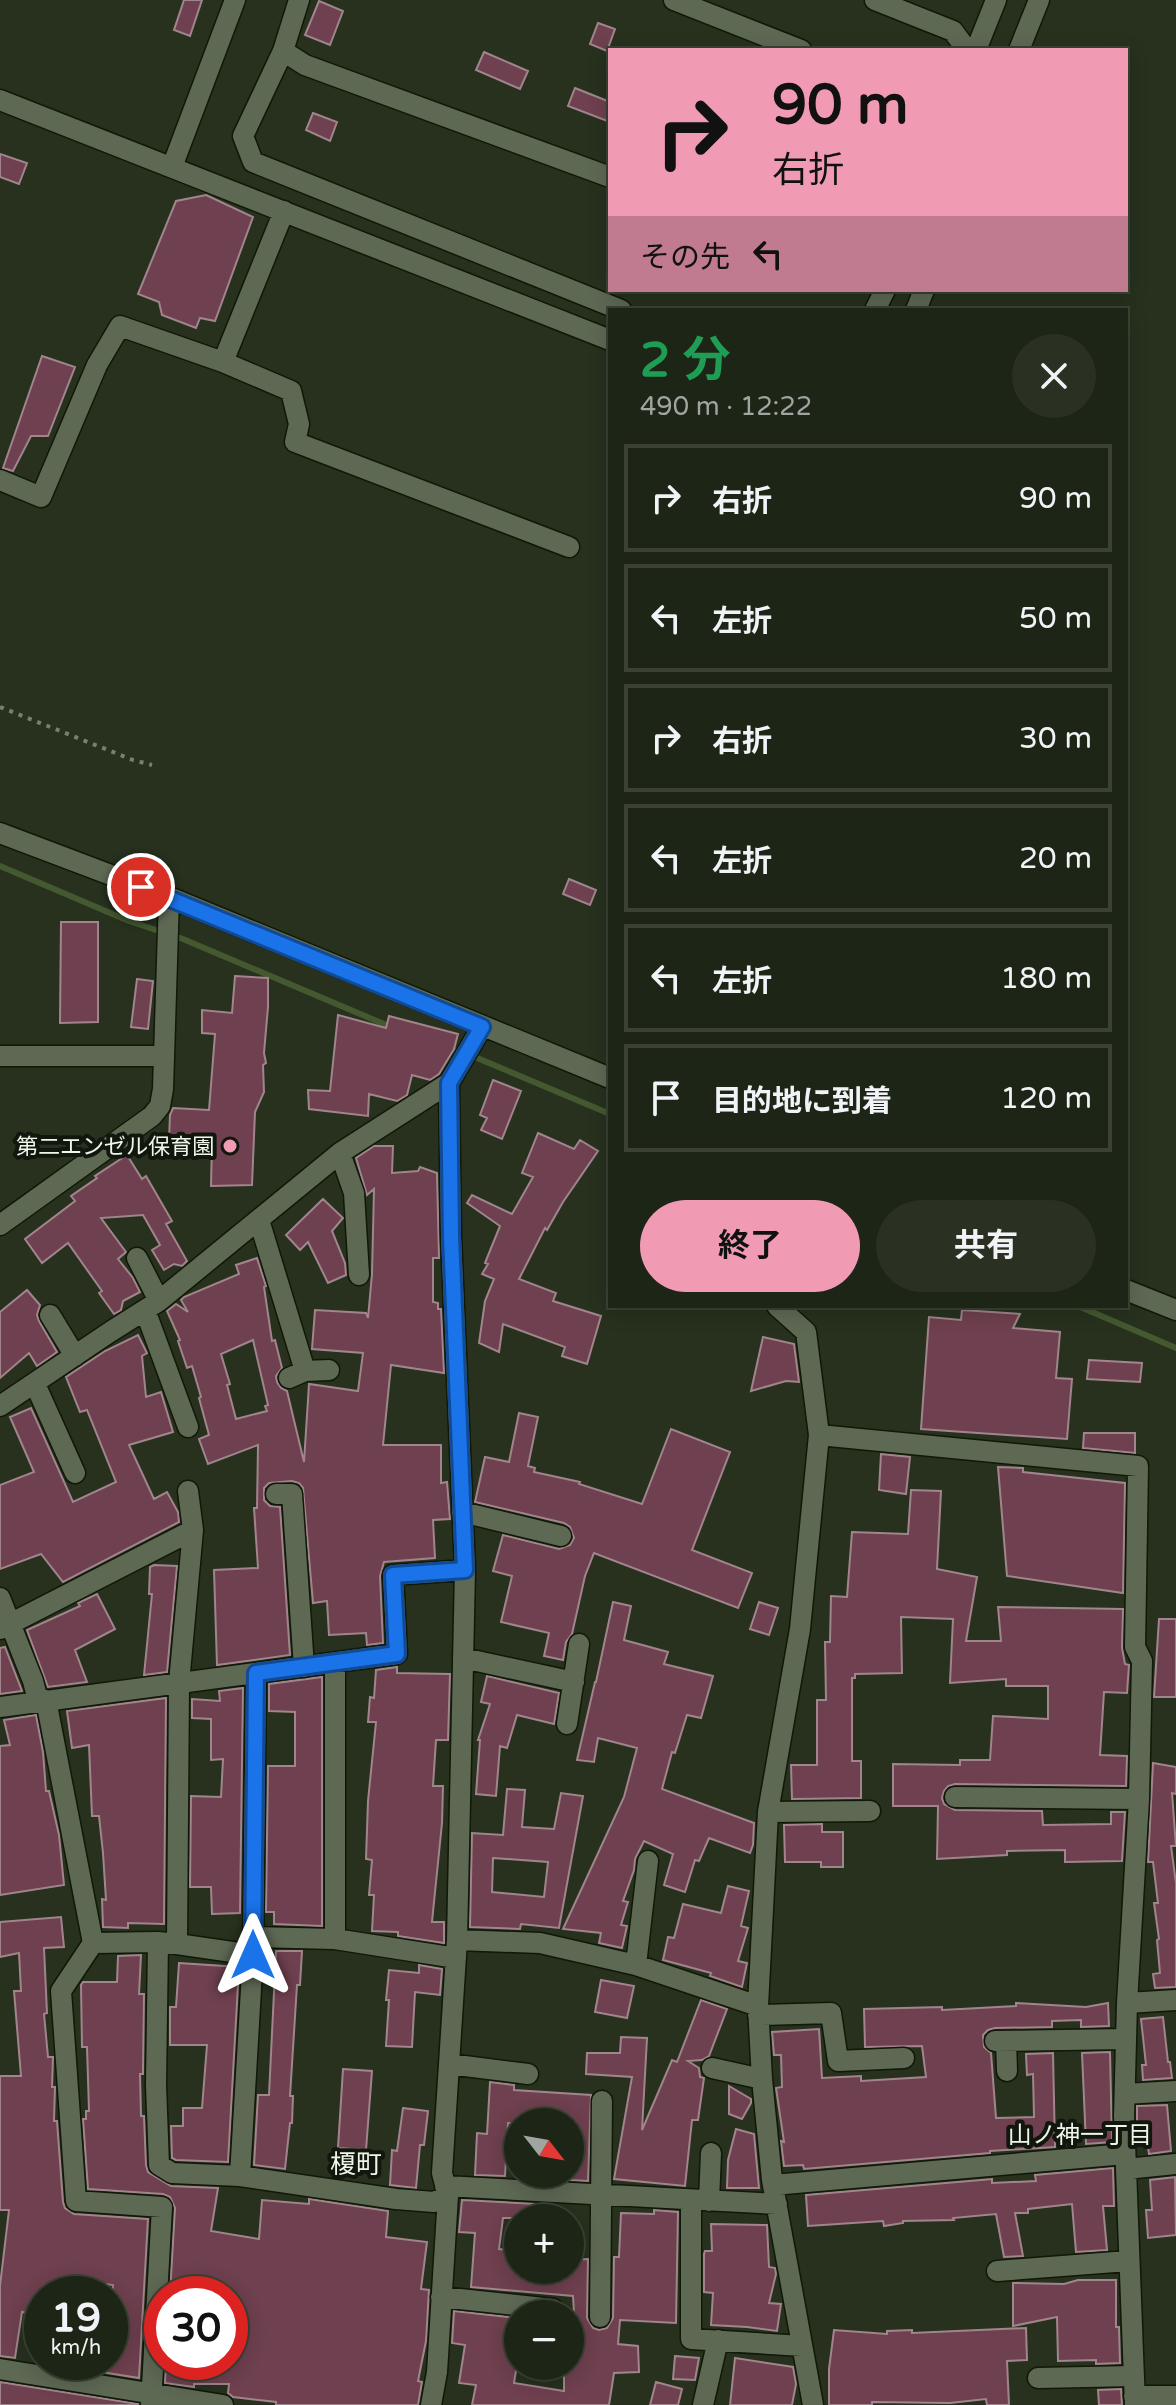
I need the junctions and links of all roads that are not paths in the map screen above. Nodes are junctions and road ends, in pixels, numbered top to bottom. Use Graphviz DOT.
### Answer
graph roads {
  1 [pos="235,0"];
  2 [pos="299,0"];
  3 [pos="674,0"];
  4 [pos="875,0"];
  5 [pos="996,0"];
  6 [pos="1039,0"];
  7 [pos="796,48"];
  8 [pos="966,48"];
  9 [pos="977,48"];
  10 [pos="1020,48"];
  11 [pos="283,51"];
  12 [pos="0,100"];
  13 [pos="172,167"];
  14 [pos="608,176"];
  15 [pos="284,211"];
  16 [pos="616,308"];
  17 [pos="608,339"];
  18 [pos="223,362"];
  19 [pos="0,480"];
  20 [pos="569,547"];
  21 [pos="0,833"];
  22 [pos="169,897"];
  23 [pos="482,1027"];
  24 [pos="0,1056"];
  25 [pos="164,1056"];
  26 [pos="608,1077"];
  27 [pos="449,1083"];
  28 [pos="340,1153"];
  29 [pos="259,1220"];
  30 [pos="0,1225"];
  31 [pos="137,1258"];
  32 [pos="359,1275"];
  33 [pos="1128,1291"];
  34 [pos="152,1306"];
  35 [pos="779,1308"];
  36 [pos="1176,1310"];
  37 [pos="50,1315"];
  38 [pos="75,1356"];
  39 [pos="329,1370"];
  40 [pos="35,1384"];
  41 [pos="0,1406"];
  42 [pos="188,1427"];
  43 [pos="819,1435"];
  44 [pos="75,1473"];
  45 [pos="188,1491"];
  46 [pos="276,1494"];
  47 [pos="462,1512"];
  48 [pos="193,1530"];
  49 [pos="561,1536"];
  50 [pos="465,1570"];
  51 [pos="0,1598"];
  52 [pos="5,1626"];
  53 [pos="579,1644"];
  54 [pos="463,1658"];
  55 [pos="335,1663"];
  56 [pos="304,1667"];
  57 [pos="256,1673"];
  58 [pos="574,1682"];
  59 [pos="179,1683"];
  60 [pos="42,1701"];
  61 [pos="0,1707"];
  62 [pos="567,1724"];
  63 [pos="955,1797"];
  64 [pos="1139,1799"];
  65 [pos="870,1811"];
  66 [pos="768,1812"];
  67 [pos="648,1861"];
  68 [pos="335,1939"];
  69 [pos="93,1943"];
  70 [pos="168,1943"];
  71 [pos="253,1946"];
  72 [pos="456,1949"];
  73 [pos="636,1965"];
  74 [pos="1176,2000"];
  75 [pos="1127,2003"];
  76 [pos="758,2010"];
  77 [pos="1126,2039"];
  78 [pos="904,2058"];
  79 [pos="449,2064"];
  80 [pos="712,2068"];
  81 [pos="1007,2071"];
  82 [pos="528,2074"];
  83 [pos="762,2079"];
  84 [pos="1176,2091"];
  85 [pos="1125,2094"];
  86 [pos="602,2101"];
  87 [pos="711,2153"];
  88 [pos="1126,2162"];
  89 [pos="1176,2164"];
  90 [pos="240,2176"];
  91 [pos="447,2191"];
  92 [pos="775,2194"];
  93 [pos="600,2195"];
  94 [pos="700,2200"];
  95 [pos="1128,2261"];
  96 [pos="997,2271"];
  97 [pos="441,2297"];
  98 [pos="504,2304"];
  99 [pos="600,2317"];
  100 [pos="718,2340"];
  101 [pos="802,2346"];
  102 [pos="0,2369"];
  103 [pos="1038,2378"];
  104 [pos="1134,2392"];
  105 [pos="1176,2396"];
  106 [pos="151,2399"];
  107 [pos="223,2405"];
  108 [pos="431,2405"];
  109 [pos="703,2405"];
  110 [pos="813,2405"];
  1 -- 13 [label="street"];
  2 -- 11 [label="street"];
  3 -- 7 [label="street"];
  4 -- 8 [label="street"];
  5 -- 9 [label="street"];
  6 -- 10 [label="street"];
  11 -- 14 [label="street"];
  11 -- 16 [label="street"];
  12 -- 13 [label="street"];
  13 -- 15 [label="street"];
  15 -- 17 [label="street"];
  15 -- 18 [label="street"];
  18 -- 19 [label="street"];
  18 -- 20 [label="street"];
  21 -- 22 [label="street"];
  22 -- 23 [label="street"];
  22 -- 25 [label="street"];
  23 -- 26 [label="street"];
  23 -- 27 [label="street"];
  24 -- 25 [label="street"];
  25 -- 30 [label="street"];
  27 -- 28 [label="street"];
  27 -- 47 [label="street"];
  28 -- 29 [label="street"];
  28 -- 32 [label="street"];
  29 -- 34 [label="street"];
  29 -- 39 [label="street"];
  31 -- 34 [label="street"];
  33 -- 36 [label="street"];
  34 -- 38 [label="street"];
  34 -- 42 [label="street"];
  35 -- 43 [label="street"];
  37 -- 38 [label="street"];
  38 -- 40 [label="street"];
  40 -- 41 [label="street"];
  40 -- 44 [label="street"];
  43 -- 64 [label="street"];
  43 -- 66 [label="street"];
  45 -- 48 [label="street"];
  46 -- 56 [label="street"];
  47 -- 49 [label="street"];
  47 -- 50 [label="street"];
  48 -- 52 [label="street"];
  48 -- 59 [label="street"];
  50 -- 54 [label="street"];
  50 -- 55 [label="street"];
  51 -- 52 [label="street"];
  52 -- 60 [label="street"];
  53 -- 58 [label="street"];
  54 -- 58 [label="street"];
  54 -- 72 [label="street"];
  55 -- 56 [label="street"];
  55 -- 68 [label="street"];
  56 -- 57 [label="street"];
  57 -- 59 [label="street"];
  57 -- 71 [label="street"];
  58 -- 62 [label="street"];
  59 -- 60 [label="street"];
  59 -- 70 [label="street"];
  60 -- 61 [label="street"];
  60 -- 69 [label="street"];
  63 -- 64 [label="street"];
  64 -- 75 [label="street"];
  65 -- 66 [label="street"];
  66 -- 76 [label="street"];
  67 -- 73 [label="street"];
  68 -- 71 [label="street"];
  68 -- 72 [label="street"];
  69 -- 70 [label="street"];
  69 -- 106 [label="street"];
  70 -- 71 [label="street"];
  70 -- 90 [label="street"];
  71 -- 90 [label="street"];
  72 -- 73 [label="street"];
  72 -- 79 [label="street"];
  73 -- 76 [label="street"];
  74 -- 75 [label="street"];
  75 -- 77 [label="street"];
  76 -- 78 [label="street"];
  76 -- 83 [label="street"];
  77 -- 81 [label="street"];
  77 -- 85 [label="street"];
  79 -- 82 [label="street"];
  79 -- 91 [label="street"];
  80 -- 83 [label="street"];
  83 -- 92 [label="street"];
  84 -- 85 [label="street"];
  85 -- 88 [label="street"];
  86 -- 93 [label="street"];
  87 -- 94 [label="street"];
  88 -- 89 [label="street"];
  88 -- 92 [label="street"];
  88 -- 95 [label="street"];
  90 -- 91 [label="street"];
  91 -- 93 [label="street"];
  91 -- 97 [label="street"];
  92 -- 94 [label="street"];
  92 -- 101 [label="street"];
  93 -- 94 [label="street"];
  93 -- 99 [label="street"];
  94 -- 100 [label="street"];
  95 -- 96 [label="street"];
  95 -- 104 [label="street"];
  97 -- 98 [label="street"];
  97 -- 108 [label="street"];
  100 -- 101 [label="street"];
  100 -- 109 [label="street"];
  101 -- 110 [label="street"];
  102 -- 106 [label="street"];
  103 -- 104 [label="street"];
  104 -- 105 [label="street"];
  106 -- 107 [label="street"];
}
